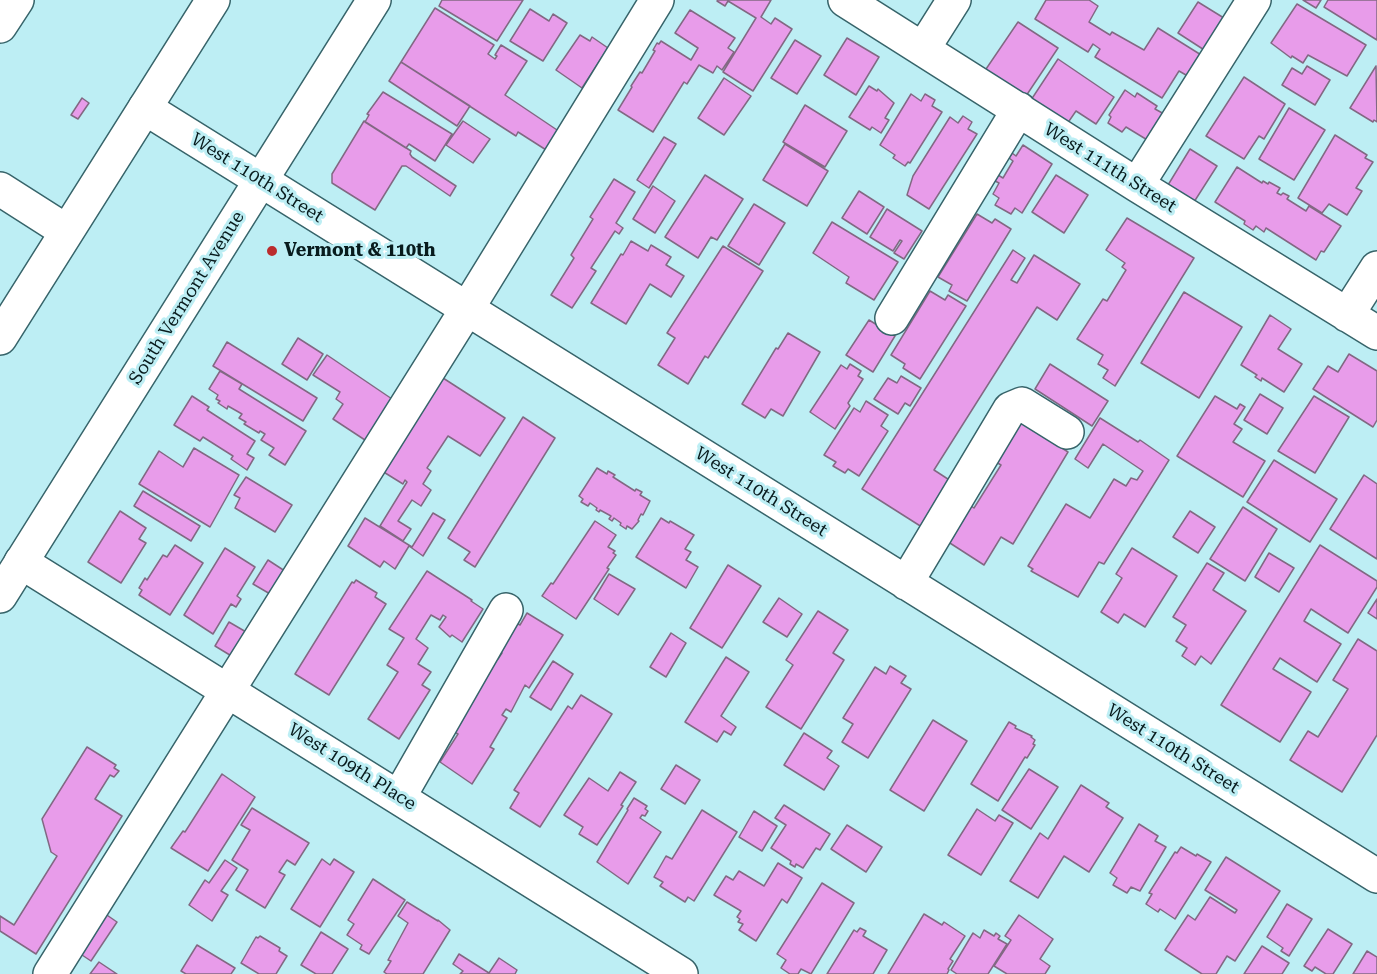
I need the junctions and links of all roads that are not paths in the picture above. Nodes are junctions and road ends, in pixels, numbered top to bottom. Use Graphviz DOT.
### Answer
graph roads {
  1 [pos="17,0"];
  2 [pos="213,0"];
  3 [pos="374,0"];
  4 [pos="657,0"];
  5 [pos="845,0"];
  6 [pos="954,0"];
  7 [pos="1254,0"];
  8 [pos="0,26"];
  9 [pos="923,49"];
  10 [pos="145,108"];
  11 [pos="1019,109"];
  12 [pos="260,180"];
  13 [pos="1137,185"];
  14 [pos="0,189"];
  15 [pos="66,231"];
  16 [pos="1377,268"];
  17 [pos="467,309"];
  18 [pos="1347,315"];
  19 [pos="892,318"];
  20 [pos="1377,333"];
  21 [pos="0,338"];
  22 [pos="1067,432"];
  23 [pos="21,562"];
  24 [pos="906,583"];
  25 [pos="0,596"];
  26 [pos="506,610"];
  27 [pos="227,690"];
  28 [pos="399,797"];
  29 [pos="1377,876"];
  30 [pos="50,974"];
  31 [pos="681,974"];
  1 -- 8 [label="street"];
  2 -- 10 [label="street"];
  3 -- 12 [label="street, South Vermont Avenue"];
  4 -- 17 [label="street"];
  5 -- 9 [label="street, West 111th Street"];
  6 -- 9 [label="street"];
  7 -- 13 [label="street"];
  9 -- 11 [label="street, West 111th Street"];
  10 -- 12 [label="street, West 110th Street"];
  10 -- 15 [label="street"];
  11 -- 13 [label="street, West 111th Street"];
  11 -- 19 [label="street"];
  12 -- 17 [label="street, West 110th Street"];
  12 -- 23 [label="street, South Vermont Avenue"];
  13 -- 18 [label="street, West 111th Street"];
  14 -- 15 [label="street"];
  15 -- 21 [label="street"];
  16 -- 18 [label="street"];
  17 -- 24 [label="street, West 110th Street"];
  17 -- 27 [label="street"];
  18 -- 20 [label="street, West 111th Street"];
  22 -- 24 [label="street"];
  23 -- 25 [label="street, South Vermont Avenue"];
  23 -- 27 [label="street, West 109th Place"];
  24 -- 29 [label="street, West 110th Street"];
  26 -- 28 [label="street"];
  27 -- 28 [label="street, West 109th Place"];
  27 -- 30 [label="street"];
  28 -- 31 [label="street, West 109th Place"];
}
